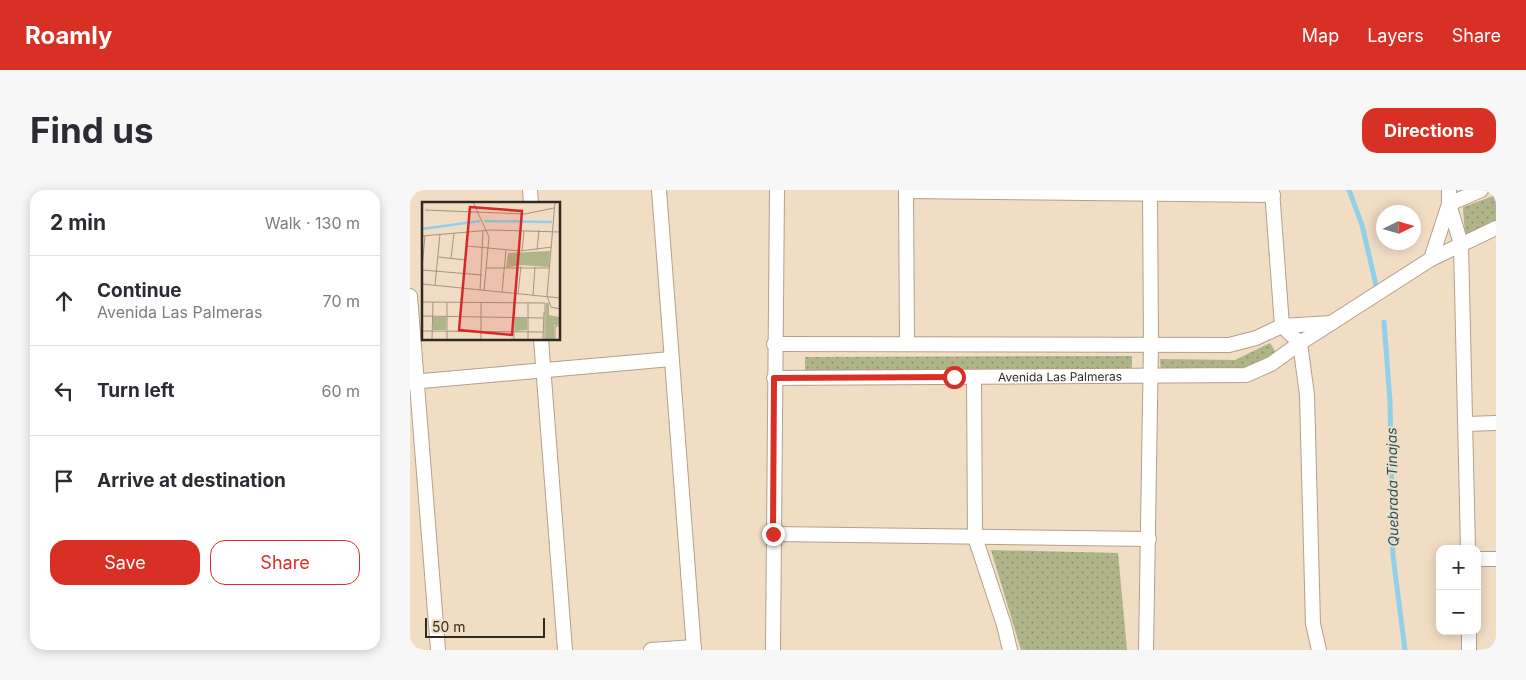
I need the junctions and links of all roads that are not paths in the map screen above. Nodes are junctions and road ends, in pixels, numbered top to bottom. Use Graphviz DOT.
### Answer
graph roads {
  1 [pos="659,190"];
  2 [pos="777,190"];
  3 [pos="1449,190"];
  4 [pos="1481,190"];
  5 [pos="906,191"];
  6 [pos="1030,191"];
  7 [pos="1273,192"];
  8 [pos="1150,194"];
  9 [pos="1449,204"];
  10 [pos="1496,228"];
  11 [pos="1461,244"];
  12 [pos="1431,259"];
  13 [pos="410,296"];
  14 [pos="1331,323"];
  15 [pos="1282,326"];
  16 [pos="541,340"];
  17 [pos="1300,343"];
  18 [pos="774,344"];
  19 [pos="907,344"];
  20 [pos="1151,344"];
  21 [pos="671,358"];
  22 [pos="544,370"];
  23 [pos="1150,376"];
  24 [pos="974,377"];
  25 [pos="774,378"];
  26 [pos="413,382"];
  27 [pos="1496,423"];
  28 [pos="1466,424"];
  29 [pos="773,534"];
  30 [pos="975,536"];
  31 [pos="1149,539"];
  32 [pos="1468,545"];
  33 [pos="1481,559"];
  34 [pos="1496,559"];
  35 [pos="1469,635"];
  36 [pos="694,648"];
  37 [pos="438,650"];
  38 [pos="565,650"];
  39 [pos="651,650"];
  40 [pos="773,650"];
  41 [pos="1010,650"];
  42 [pos="1146,650"];
  43 [pos="1318,650"];
  44 [pos="1469,650"];
  1 -- 21 [label="street"];
  2 -- 18 [label="street"];
  3 -- 9 [label="street"];
  4 -- 9 [label="street"];
  5 -- 6 [label="street"];
  5 -- 19 [label="street"];
  6 -- 8 [label="street"];
  7 -- 8 [label="street"];
  7 -- 15 [label="street"];
  8 -- 20 [label="street"];
  9 -- 11 [label="street"];
  9 -- 12 [label="street"];
  10 -- 11 [label="street, Avenida Las Palmeras"];
  11 -- 12 [label="street, Avenida Las Palmeras"];
  11 -- 28 [label="street"];
  12 -- 14 [label="street, Avenida Las Palmeras"];
  13 -- 26 [label="street"];
  14 -- 15 [label="street, Avenida Las Palmeras"];
  14 -- 17 [label="street, Avenida Las Palmeras"];
  15 -- 17 [label="street"];
  15 -- 20 [label="street, Avenida Las Palmeras"];
  16 -- 22 [label="street"];
  17 -- 23 [label="street, Avenida Las Palmeras"];
  17 -- 43 [label="street"];
  18 -- 19 [label="street, Avenida Las Palmeras"];
  18 -- 25 [label="street"];
  19 -- 20 [label="street, Avenida Las Palmeras"];
  20 -- 23 [label="street"];
  21 -- 22 [label="street"];
  21 -- 36 [label="street"];
  22 -- 26 [label="street"];
  22 -- 38 [label="street"];
  23 -- 24 [label="street, Avenida Las Palmeras"];
  23 -- 31 [label="street"];
  24 -- 25 [label="street, Avenida Las Palmeras"];
  24 -- 30 [label="street"];
  25 -- 29 [label="street"];
  26 -- 37 [label="street"];
  27 -- 28 [label="street"];
  28 -- 32 [label="street"];
  29 -- 30 [label="street"];
  29 -- 40 [label="street"];
  30 -- 31 [label="street"];
  30 -- 41 [label="street"];
  31 -- 42 [label="street"];
  33 -- 34 [label="street"];
  35 -- 44 [label="street"];
  36 -- 39 [label="street"];
}
